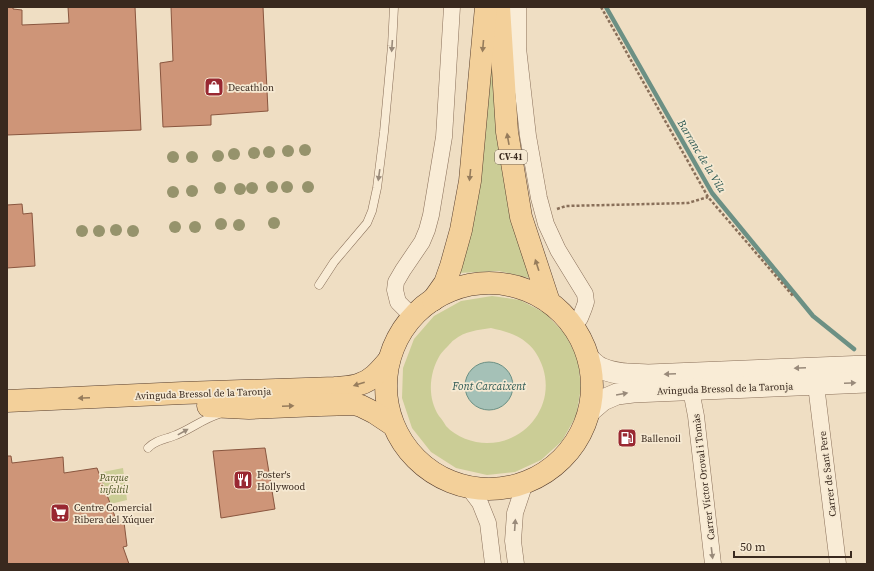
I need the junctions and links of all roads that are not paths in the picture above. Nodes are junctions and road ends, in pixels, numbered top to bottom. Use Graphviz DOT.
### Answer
graph roads {
  1 [pos="394,7"];
  2 [pos="452,7"];
  3 [pos="486,7"];
  4 [pos="499,7"];
  5 [pos="518,7"];
  6 [pos="319,285"];
  7 [pos="433,300"];
  8 [pos="549,302"];
  9 [pos="413,317"];
  10 [pos="573,327"];
  11 [pos="588,358"];
  12 [pos="389,360"];
  13 [pos="867,366"];
  14 [pos="867,382"];
  15 [pos="816,385"];
  16 [pos="691,390"];
  17 [pos="7,401"];
  18 [pos="249,408"];
  19 [pos="589,412"];
  20 [pos="7,415"];
  21 [pos="393,425"];
  22 [pos="148,448"];
  23 [pos="525,483"];
  24 [pos="468,487"];
  25 [pos="493,564"];
  26 [pos="516,564"];
  27 [pos="713,564"];
  28 [pos="838,564"];
  1 -- 6 [label="lane, one-way"];
  2 -- 9 [label="street"];
  3 -- 7 [label="main road, CV-41, one-way"];
  8 -- 4 [label="main road, CV-41, one-way"];
  5 -- 10 [label="street"];
  7 -- 8 [label="main road, CV-41"];
  7 -- 9 [label="main road, CV-41"];
  8 -- 10 [label="main road, CV-41"];
  9 -- 12 [label="main road, CV-41"];
  10 -- 11 [label="main road, CV-41"];
  13 -- 11 [label="street, Avinguda Bressol de la Taronja, one-way"];
  11 -- 19 [label="main road, CV-41"];
  12 -- 17 [label="main road, Avinguda Bressol de la Taronja, one-way"];
  12 -- 21 [label="main road, CV-41"];
  15 -- 14 [label="street, Avinguda Bressol de la Taronja, one-way"];
  15 -- 16 [label="street, Avinguda Bressol de la Taronja"];
  15 -- 28 [label="street, Carrer de Sant Pere"];
  19 -- 16 [label="street, Avinguda Bressol de la Taronja, one-way"];
  16 -- 27 [label="street, Carrer Víctor Oroval i Tomàs, one-way"];
  18 -- 20 [label="main road, Avinguda Bressol de la Taronja"];
  18 -- 21 [label="main road, Avinguda Bressol de la Taronja, one-way"];
  22 -- 18 [label="lane, one-way"];
  19 -- 23 [label="main road, CV-41"];
  21 -- 24 [label="main road, CV-41"];
  23 -- 24 [label="main road, CV-41"];
  26 -- 23 [label="street, one-way"];
  24 -- 25 [label="street"];
}
